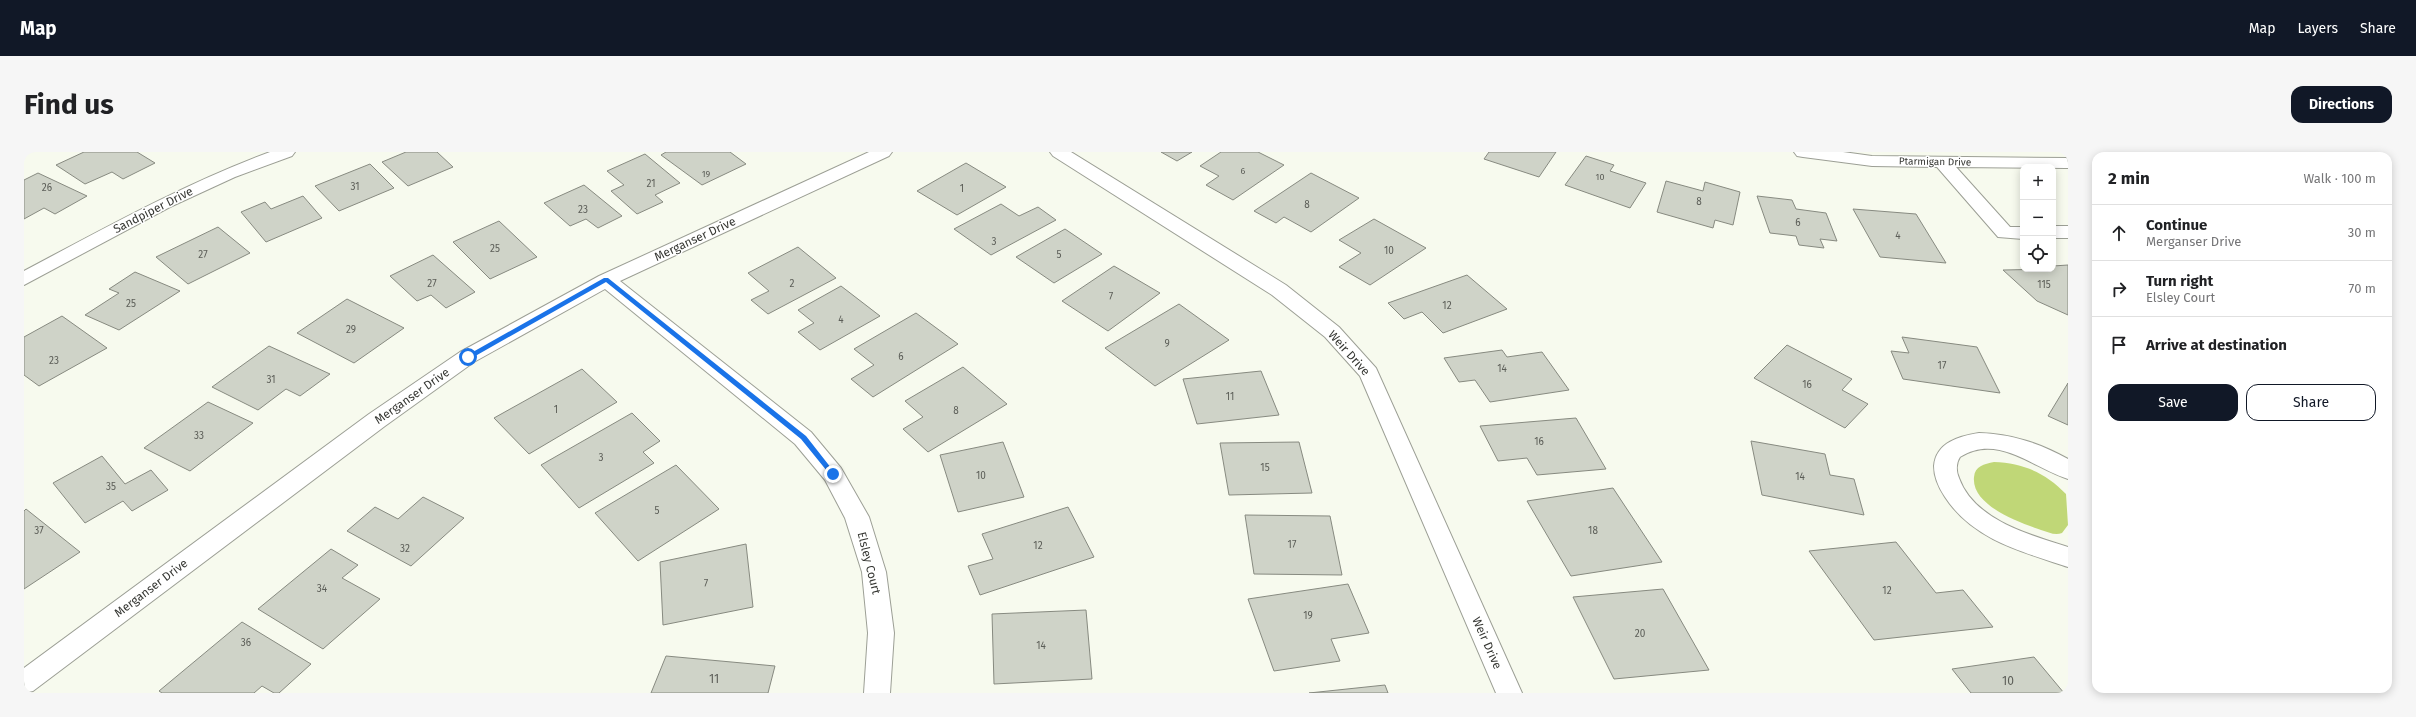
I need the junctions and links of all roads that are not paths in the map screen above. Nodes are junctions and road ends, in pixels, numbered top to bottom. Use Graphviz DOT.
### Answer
graph roads {
  1 [pos="286,152"];
  2 [pos="883,152"];
  3 [pos="1059,152"];
  4 [pos="1803,152"];
  5 [pos="1942,162"];
  6 [pos="2068,163"];
  7 [pos="2056,232"];
  8 [pos="2068,232"];
  9 [pos="2020,233"];
  10 [pos="24,279"];
  11 [pos="606,280"];
  12 [pos="2068,470"];
  13 [pos="2068,557"];
  14 [pos="24,682"];
  15 [pos="877,693"];
  16 [pos="1509,693"];
  1 -- 10 [label="street, Sandpiper Drive"];
  2 -- 11 [label="street, Merganser Drive"];
  3 -- 16 [label="street, Weir Drive"];
  4 -- 5 [label="street, Ptarmigan Drive"];
  5 -- 6 [label="street, Ptarmigan Drive"];
  5 -- 9 [label="street"];
  7 -- 8 [label="street"];
  11 -- 14 [label="street, Merganser Drive"];
  11 -- 15 [label="street, Elsley Court"];
  12 -- 13 [label="street"];
}
